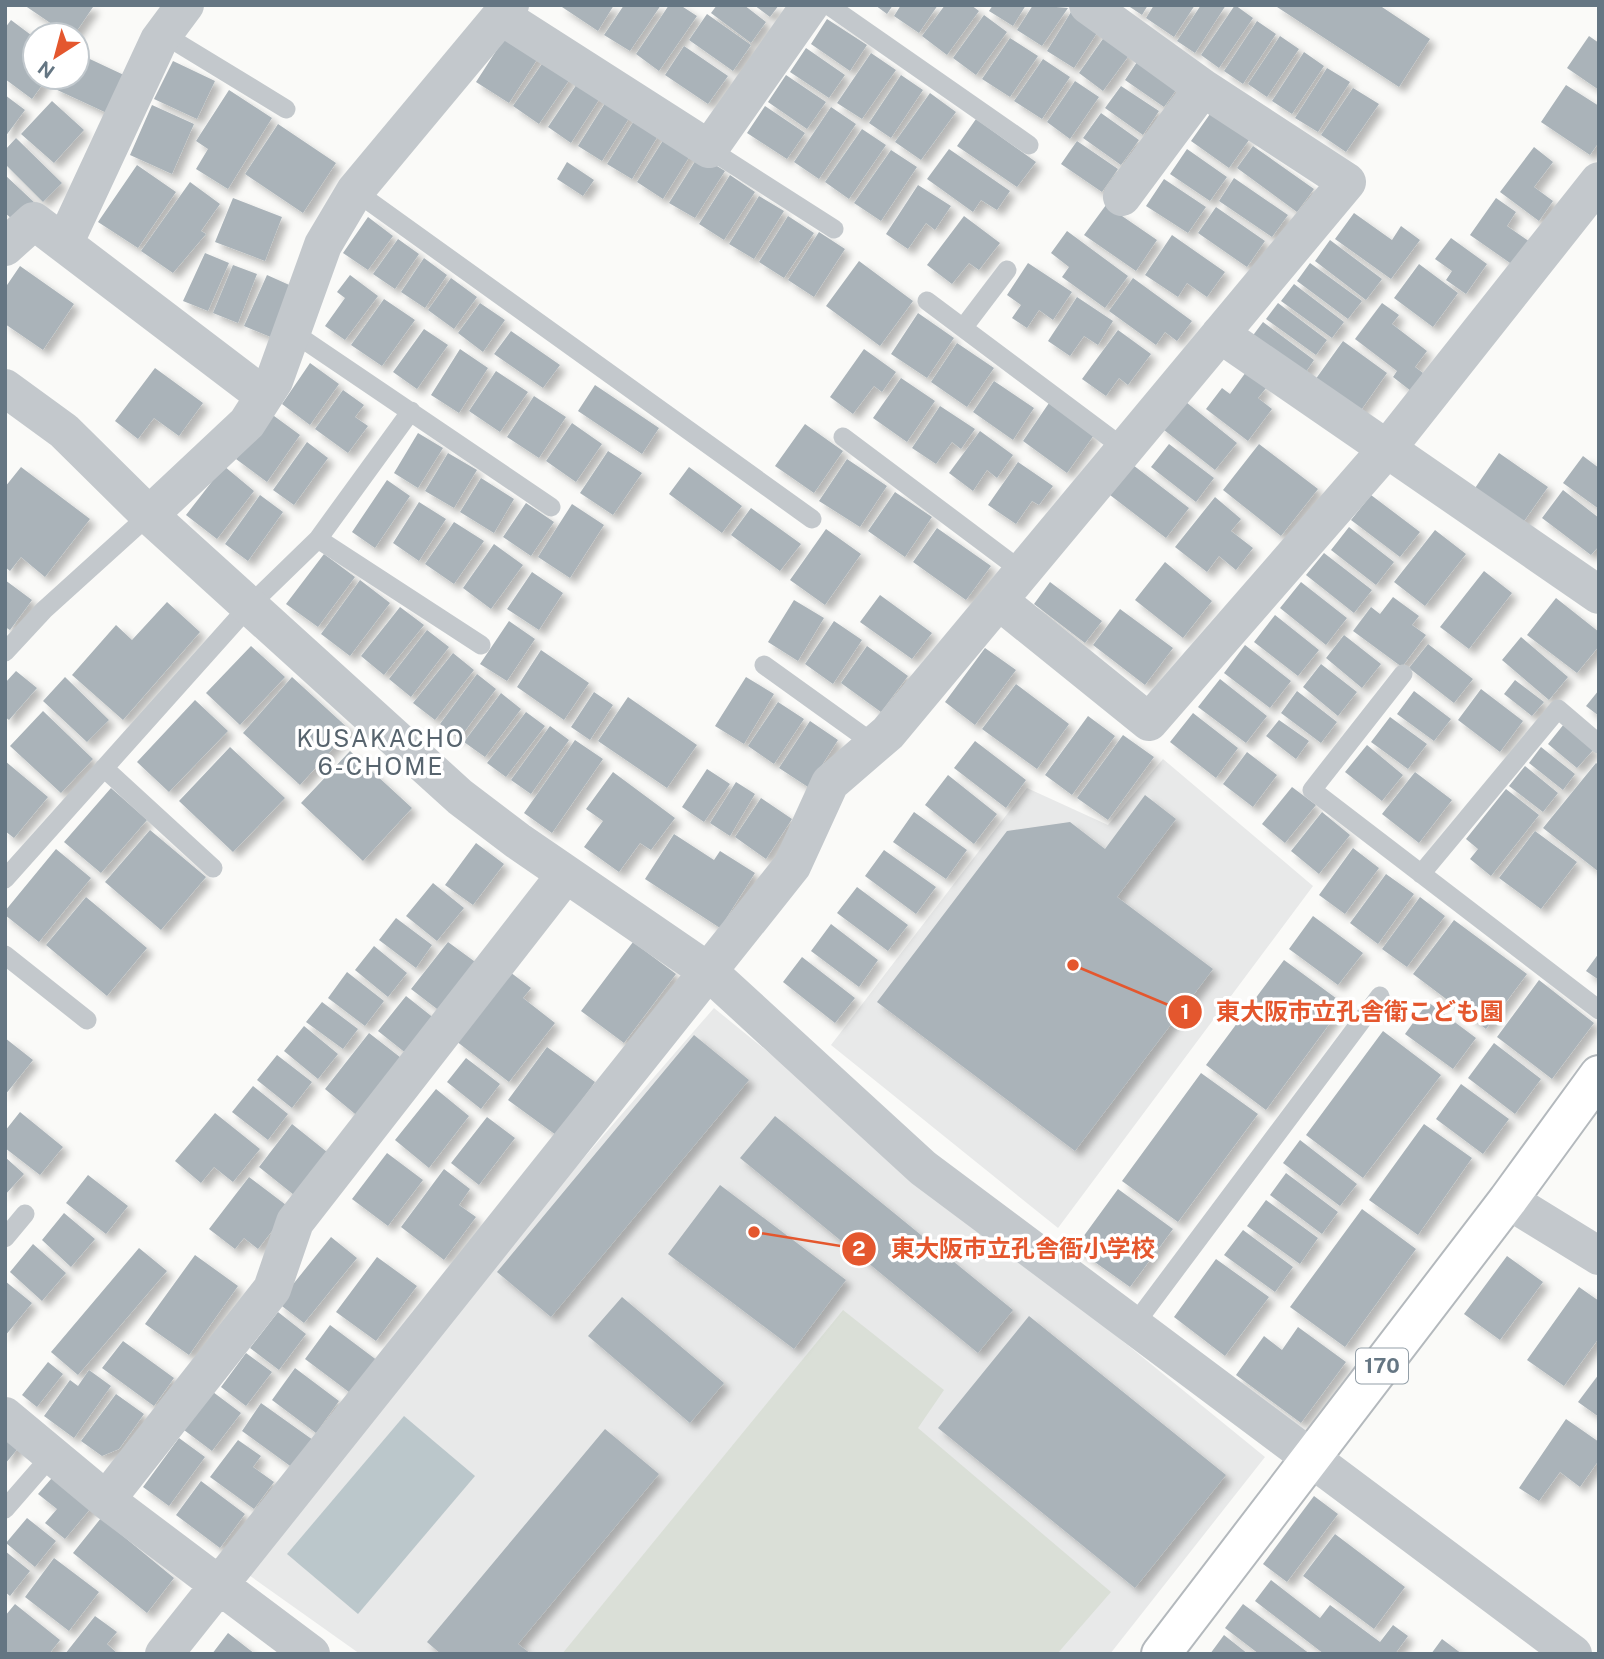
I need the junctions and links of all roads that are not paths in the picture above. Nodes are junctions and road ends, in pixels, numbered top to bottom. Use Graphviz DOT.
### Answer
graph roads {
  1 [pos="810,5"];
  2 [pos="828,5"];
  3 [pos="1088,5"];
  4 [pos="506,10"];
  5 [pos="174,20"];
  6 [pos="1203,88"];
  7 [pos="286,109"];
  8 [pos="1029,145"];
  9 [pos="709,149"];
  10 [pos="1599,181"];
  11 [pos="355,191"];
  12 [pos="1122,197"];
  13 [pos="834,229"];
  14 [pos="64,244"];
  15 [pos="5,247"];
  16 [pos="1007,270"];
  17 [pos="927,301"];
  18 [pos="963,328"];
  19 [pos="292,331"];
  20 [pos="1220,334"];
  21 [pos="5,388"];
  22 [pos="264,396"];
  23 [pos="411,411"];
  24 [pos="843,437"];
  25 [pos="1125,449"];
  26 [pos="1386,450"];
  27 [pos="551,506"];
  28 [pos="149,515"];
  29 [pos="812,519"];
  30 [pos="318,539"];
  31 [pos="1023,572"];
  32 [pos="1597,589"];
  33 [pos="999,601"];
  34 [pos="249,606"];
  35 [pos="481,645"];
  36 [pos="5,652"];
  37 [pos="764,665"];
  38 [pos="1403,674"];
  39 [pos="874,744"];
  40 [pos="1599,744"];
  41 [pos="104,768"];
  42 [pos="213,868"];
  43 [pos="566,874"];
  44 [pos="1421,874"];
  45 [pos="5,879"];
  46 [pos="5,955"];
  47 [pos="709,972"];
  48 [pos="1380,996"];
  49 [pos="1599,1010"];
  50 [pos="87,1020"];
  51 [pos="1599,1075"];
  52 [pos="1508,1200"];
  53 [pos="25,1214"];
  54 [pos="5,1238"];
  55 [pos="1599,1256"];
  56 [pos="1134,1325"];
  57 [pos="5,1416"];
  58 [pos="52,1455"];
  59 [pos="1312,1458"];
  60 [pos="106,1500"];
  61 [pos="5,1509"];
  62 [pos="218,1586"];
  63 [pos="164,1654"];
  64 [pos="311,1654"];
  65 [pos="1161,1654"];
  66 [pos="1573,1654"];
  1 -- 9 [label="street"];
  2 -- 8 [label="lane"];
  3 -- 6 [label="street"];
  4 -- 9 [label="street"];
  4 -- 11 [label="street"];
  5 -- 7 [label="lane"];
  5 -- 14 [label="street"];
  6 -- 12 [label="street"];
  6 -- 20 [label="street"];
  9 -- 13 [label="lane"];
  10 -- 26 [label="street"];
  11 -- 19 [label="street"];
  11 -- 29 [label="lane"];
  14 -- 15 [label="street"];
  14 -- 22 [label="street"];
  16 -- 18 [label="lane"];
  17 -- 18 [label="lane"];
  18 -- 25 [label="lane"];
  19 -- 22 [label="street"];
  19 -- 23 [label="lane"];
  20 -- 25 [label="street"];
  20 -- 26 [label="street"];
  21 -- 28 [label="street"];
  22 -- 28 [label="street"];
  23 -- 27 [label="lane"];
  23 -- 30 [label="lane"];
  24 -- 31 [label="lane"];
  25 -- 31 [label="street"];
  26 -- 32 [label="street"];
  26 -- 33 [label="street"];
  28 -- 34 [label="street"];
  28 -- 36 [label="lane"];
  30 -- 34 [label="lane"];
  30 -- 35 [label="lane"];
  31 -- 33 [label="street"];
  33 -- 39 [label="street"];
  34 -- 41 [label="lane"];
  34 -- 43 [label="street"];
  37 -- 39 [label="lane"];
  38 -- 44 [label="lane"];
  39 -- 47 [label="street"];
  40 -- 44 [label="lane"];
  41 -- 42 [label="lane"];
  41 -- 45 [label="lane"];
  43 -- 47 [label="street"];
  43 -- 60 [label="street"];
  44 -- 49 [label="lane"];
  46 -- 50 [label="lane"];
  47 -- 56 [label="street"];
  47 -- 62 [label="street"];
  48 -- 56 [label="lane"];
  51 -- 52 [label="highway, 170"];
  52 -- 55 [label="street"];
  52 -- 59 [label="highway, 170"];
  53 -- 54 [label="lane"];
  56 -- 59 [label="street"];
  57 -- 58 [label="street"];
  58 -- 60 [label="street"];
  58 -- 61 [label="lane"];
  59 -- 65 [label="highway, 170"];
  59 -- 66 [label="street"];
  60 -- 62 [label="street"];
  62 -- 63 [label="street"];
  62 -- 64 [label="street"];
}
